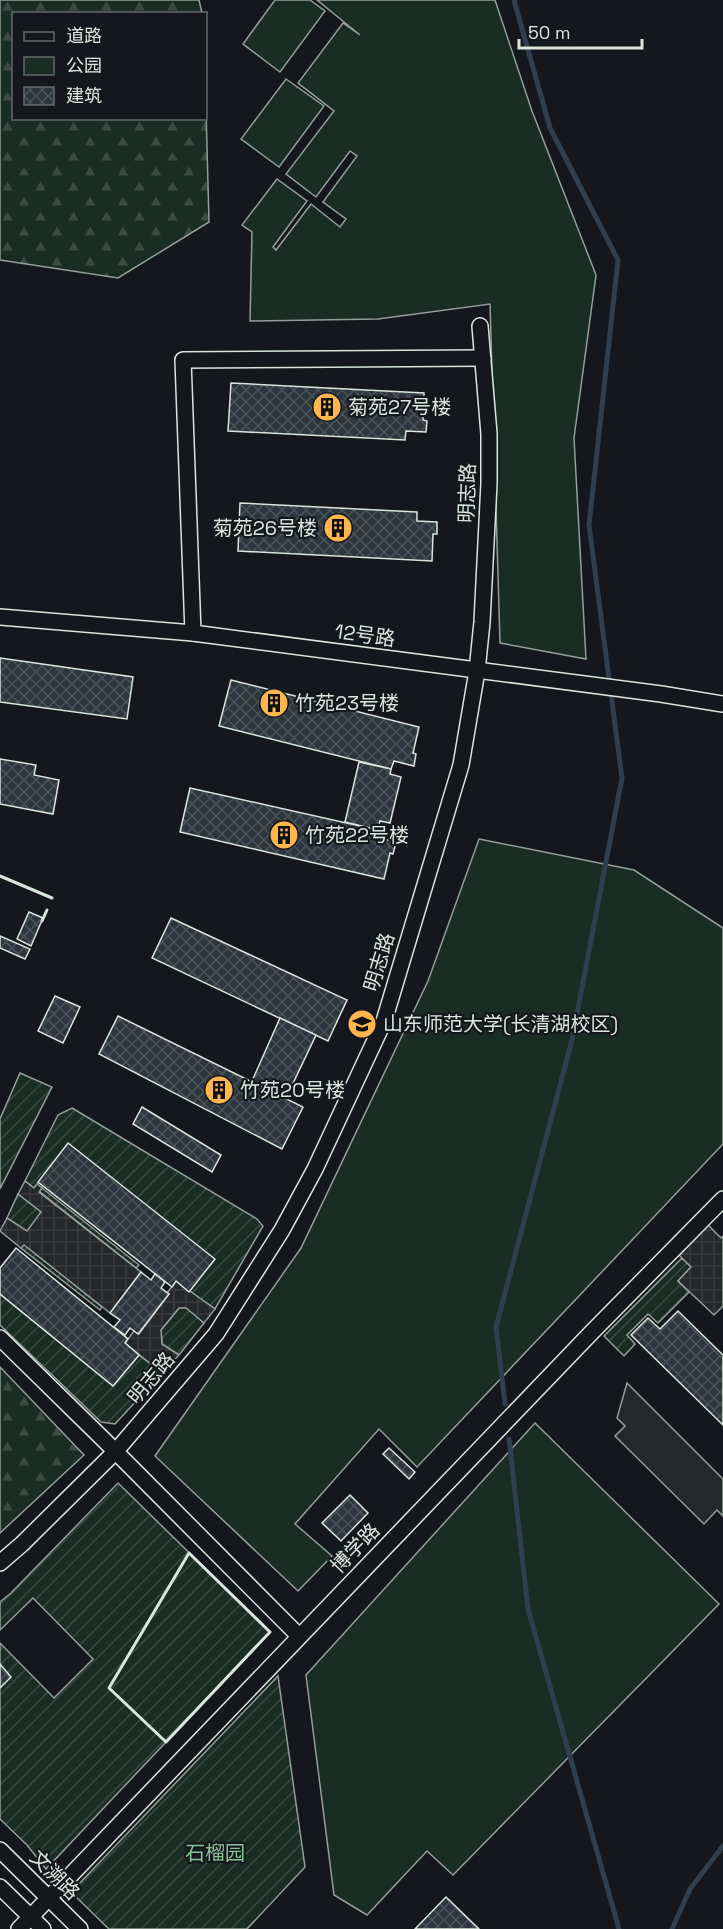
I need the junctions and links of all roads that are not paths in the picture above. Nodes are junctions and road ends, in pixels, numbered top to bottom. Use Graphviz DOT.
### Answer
graph roads {
  1 [pos="480,326"];
  2 [pos="483,358"];
  3 [pos="0,617"];
  4 [pos="193,633"];
  5 [pos="477,671"];
  6 [pos="723,704"];
  7 [pos="723,1199"];
  8 [pos="0,1338"];
  9 [pos="116,1451"];
  10 [pos="0,1563"];
  11 [pos="299,1636"];
  12 [pos="0,1850"];
  13 [pos="0,1887"];
  14 [pos="48,1899"];
  15 [pos="31,1917"];
  16 [pos="19,1929"];
  17 [pos="43,1929"];
  18 [pos="80,1929"];
  1 -- 2 [label="street, 明志路"];
  2 -- 4 [label="street"];
  2 -- 5 [label="street, 明志路"];
  3 -- 4 [label="street, 12号路"];
  4 -- 5 [label="street, 12号路"];
  5 -- 6 [label="street, 12号路"];
  5 -- 9 [label="street, 明志路"];
  7 -- 11 [label="street, 博学路"];
  8 -- 9 [label="street"];
  9 -- 10 [label="street, 明志路"];
  9 -- 11 [label="street"];
  11 -- 14 [label="street, 博学路"];
  12 -- 14 [label="street, 文溯路"];
  13 -- 15 [label="street"];
  14 -- 15 [label="street, 博学路"];
  14 -- 18 [label="street, 文溯路"];
  15 -- 16 [label="street, 博学路"];
  15 -- 17 [label="street"];
}
